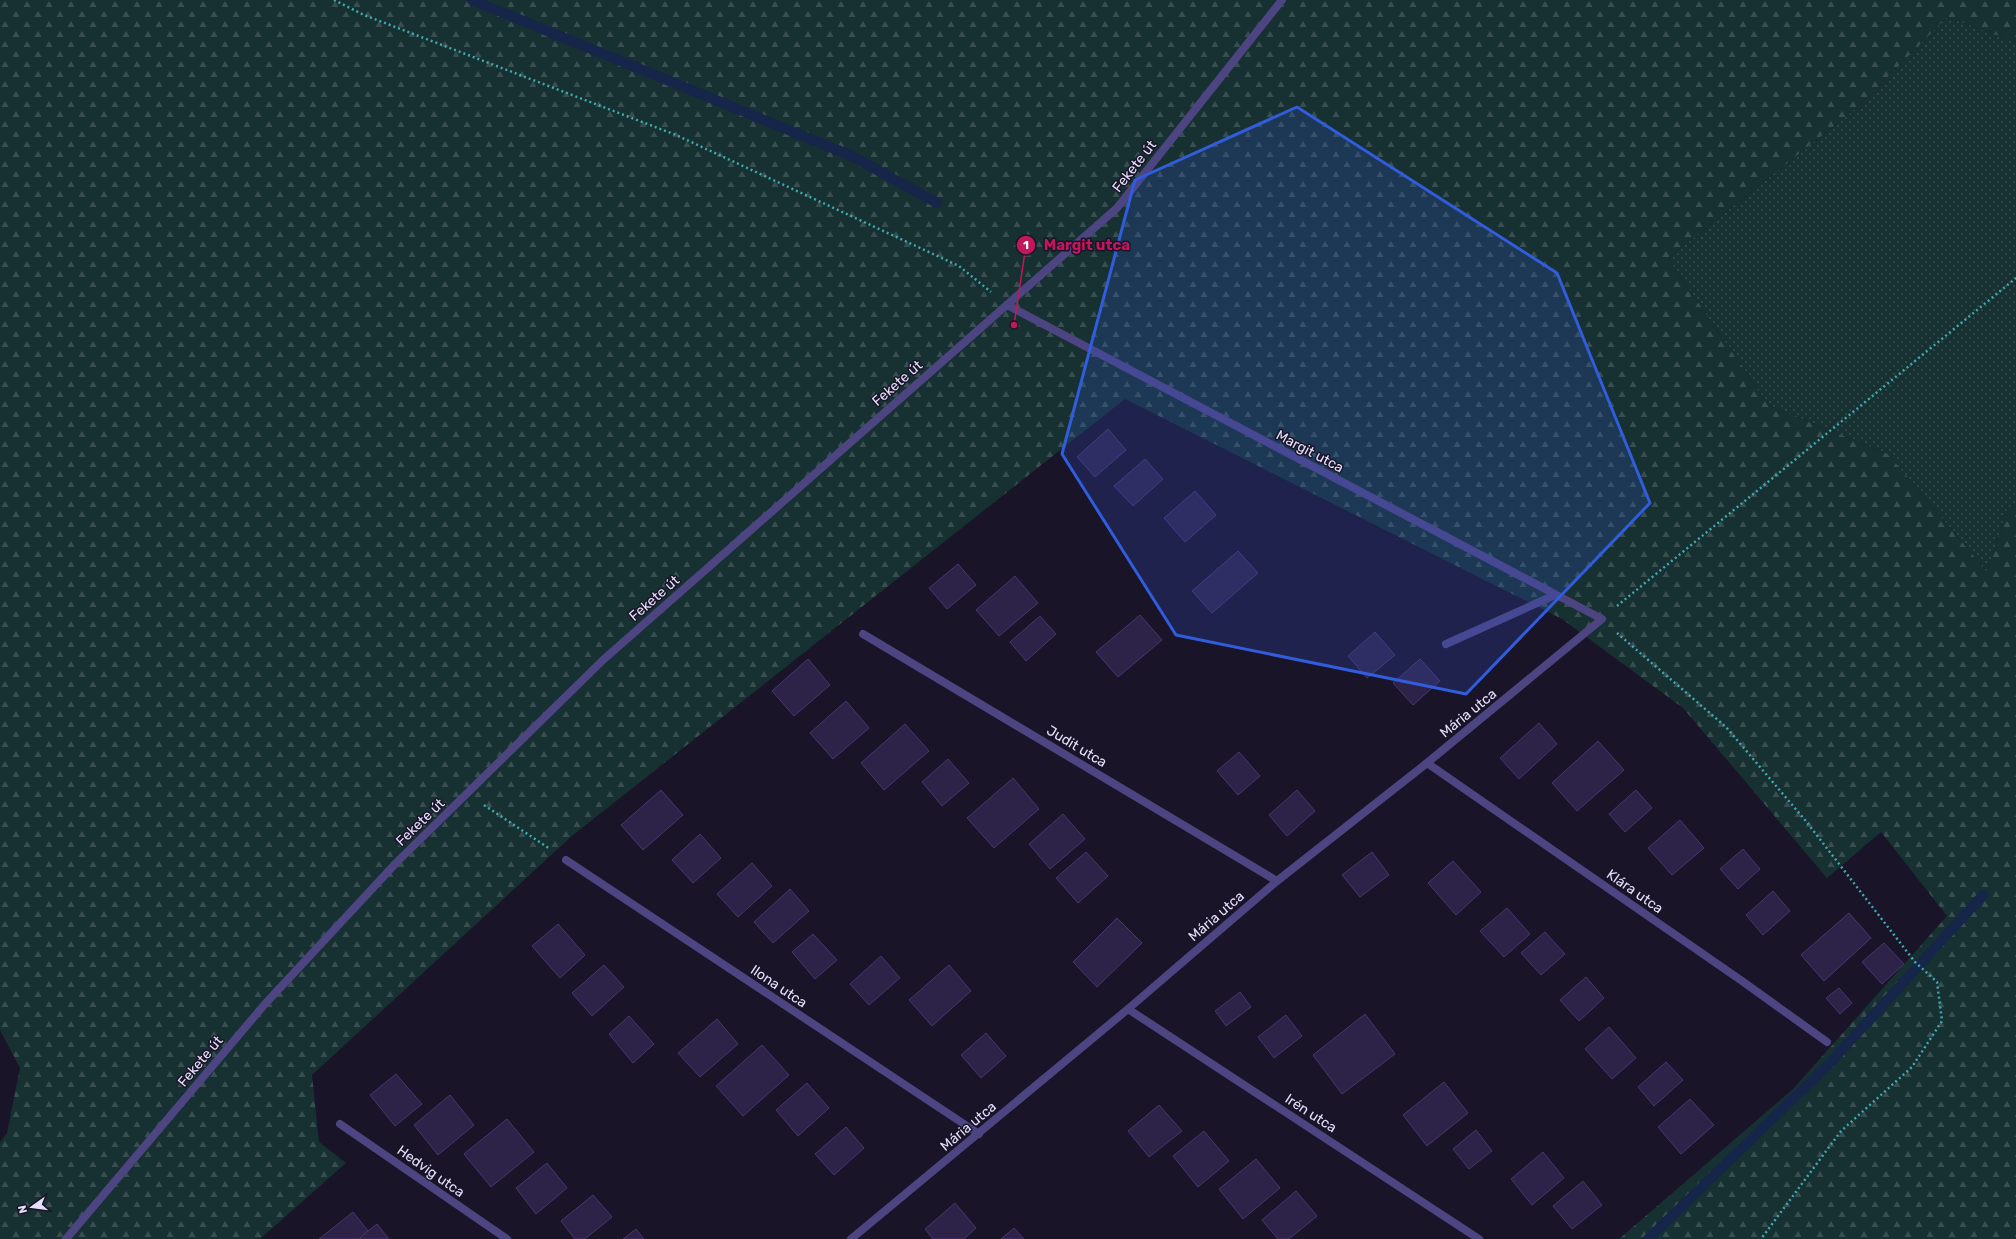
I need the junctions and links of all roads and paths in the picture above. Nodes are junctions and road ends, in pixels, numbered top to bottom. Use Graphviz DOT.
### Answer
graph roads {
  1 [pos="334,0"];
  2 [pos="1282,0"];
  3 [pos="2016,278"];
  4 [pos="1006,305"];
  5 [pos="1555,595"];
  6 [pos="1602,619"];
  7 [pos="863,634"];
  8 [pos="1446,644"];
  9 [pos="1427,763"];
  10 [pos="468,793"];
  11 [pos="566,860"];
  12 [pos="1277,881"];
  13 [pos="1128,1009"];
  14 [pos="1827,1042"];
  15 [pos="340,1124"];
  16 [pos="979,1134"];
  17 [pos="66,1239"];
  18 [pos="507,1239"];
  19 [pos="851,1239"];
  20 [pos="1479,1239"];
  21 [pos="1761,1239"];
  1 -- 4 [label="path"];
  2 -- 4 [label="street, Fekete út"];
  3 -- 6 [label="path"];
  4 -- 5 [label="street, Margit utca"];
  4 -- 10 [label="street, Fekete út"];
  5 -- 6 [label="street, Margit utca"];
  5 -- 8 [label="street"];
  6 -- 9 [label="street, Mária utca"];
  6 -- 21 [label="path"];
  7 -- 12 [label="street, Judit utca"];
  9 -- 12 [label="street, Mária utca"];
  9 -- 14 [label="street, Klára utca"];
  10 -- 11 [label="path"];
  10 -- 17 [label="street, Fekete út"];
  11 -- 16 [label="street, Ilona utca"];
  12 -- 13 [label="street, Mária utca"];
  13 -- 16 [label="street, Mária utca"];
  13 -- 20 [label="street, Irén utca"];
  15 -- 18 [label="street, Hedvig utca"];
  16 -- 19 [label="street, Mária utca"];
}
